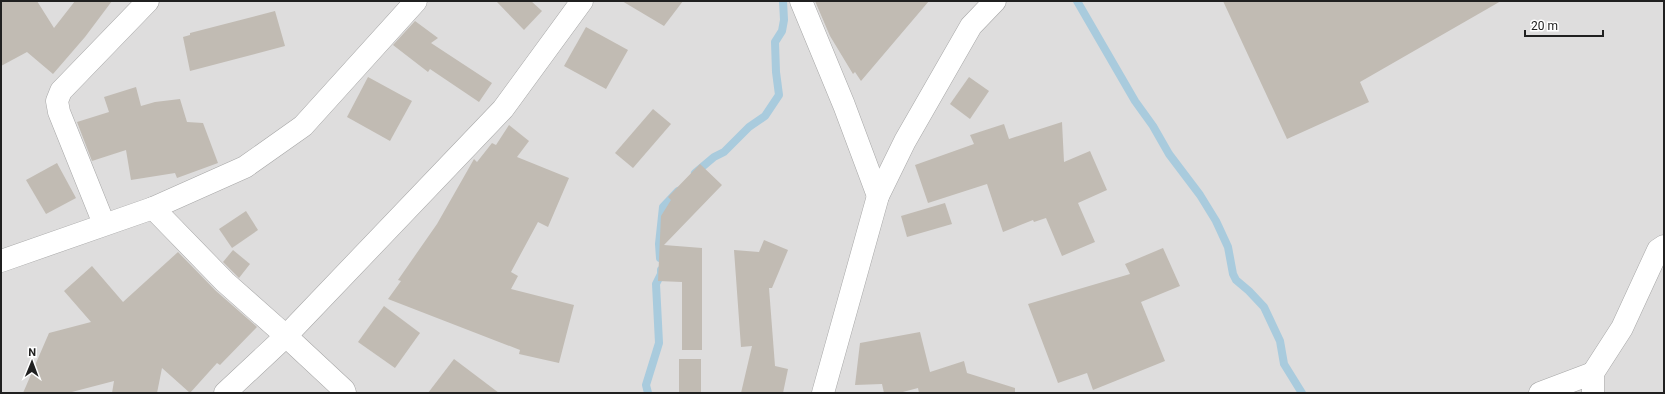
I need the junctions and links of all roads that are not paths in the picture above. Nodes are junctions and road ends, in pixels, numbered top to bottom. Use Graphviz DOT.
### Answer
graph roads {
  1 [pos="148,1"];
  2 [pos="416,1"];
  3 [pos="582,1"];
  4 [pos="801,1"];
  5 [pos="995,1"];
  6 [pos="878,196"];
  7 [pos="153,208"];
  8 [pos="104,224"];
  9 [pos="1664,246"];
  10 [pos="1,261"];
  11 [pos="286,336"];
  12 [pos="1593,383"];
  13 [pos="225,393"];
  14 [pos="345,393"];
  15 [pos="823,393"];
  16 [pos="1540,393"];
  1 -- 8 [label="street"];
  2 -- 7 [label="street"];
  3 -- 11 [label="street"];
  4 -- 6 [label="street"];
  5 -- 6 [label="street"];
  6 -- 15 [label="street"];
  7 -- 8 [label="street"];
  7 -- 11 [label="street"];
  8 -- 10 [label="street"];
  9 -- 12 [label="street"];
  11 -- 13 [label="street"];
  11 -- 14 [label="street"];
  12 -- 16 [label="street"];
}
